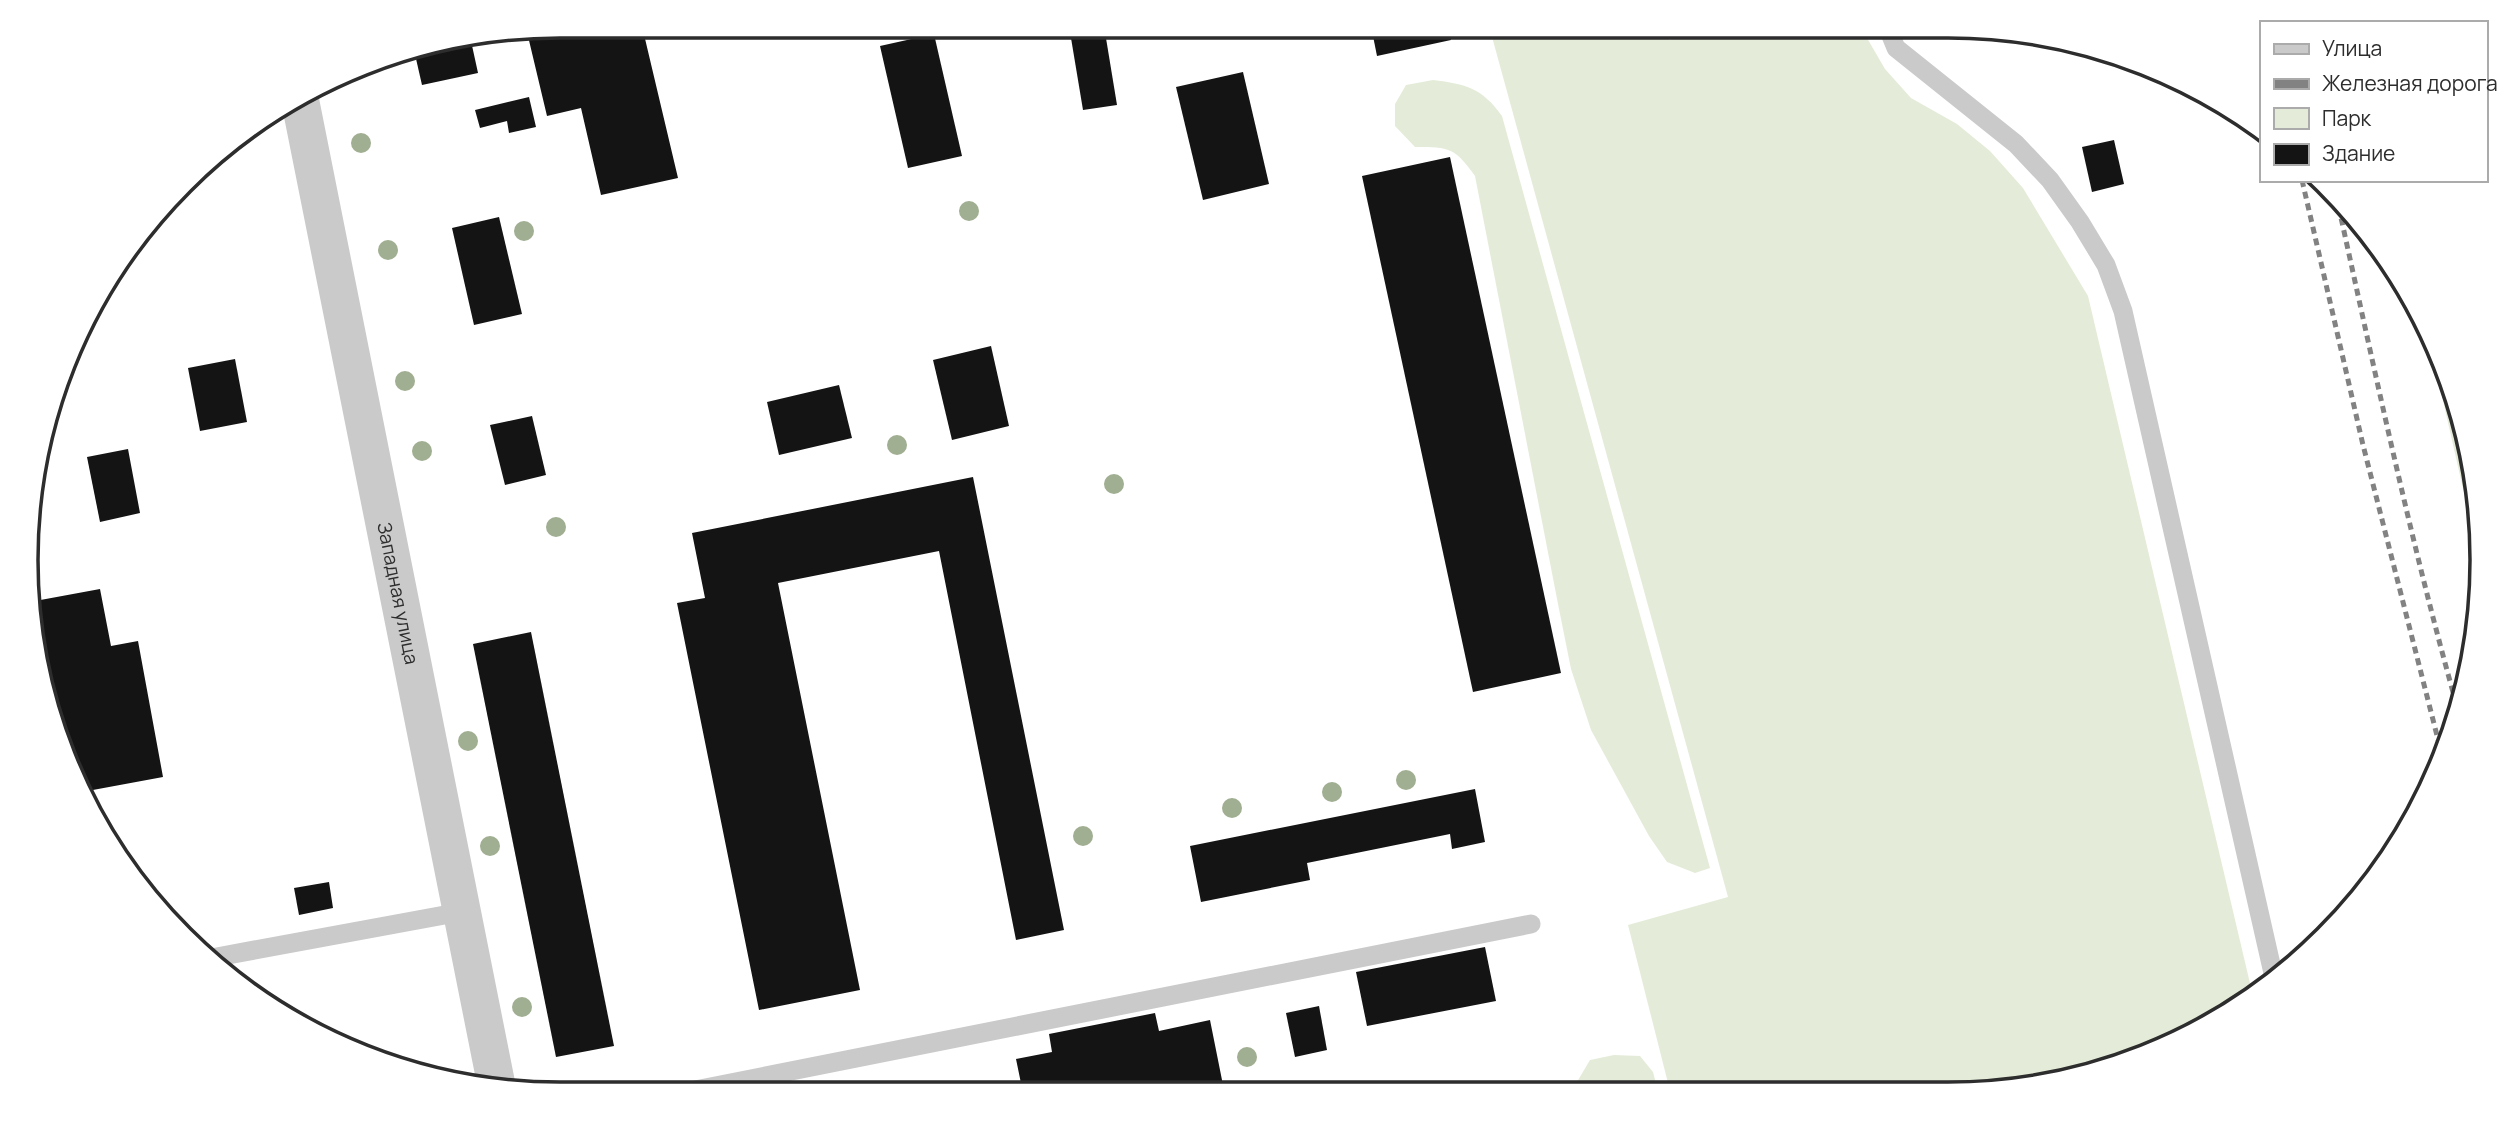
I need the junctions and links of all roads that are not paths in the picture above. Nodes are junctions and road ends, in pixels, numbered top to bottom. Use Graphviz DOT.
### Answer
graph roads {
  1 [pos="1891,38"];
  2 [pos="1899,38"];
  3 [pos="1896,48"];
  4 [pos="301,107"];
  5 [pos="461,912"];
  6 [pos="1531,924"];
  7 [pos="220,956"];
  8 [pos="2272,969"];
  9 [pos="495,1078"];
  10 [pos="736,1082"];
  1 -- 3 [label="lane"];
  2 -- 3 [label="lane"];
  3 -- 8 [label="lane"];
  4 -- 5 [label="street, Западная улица"];
  5 -- 7 [label="lane"];
  5 -- 9 [label="street, Западная улица"];
  6 -- 10 [label="lane"];
}
